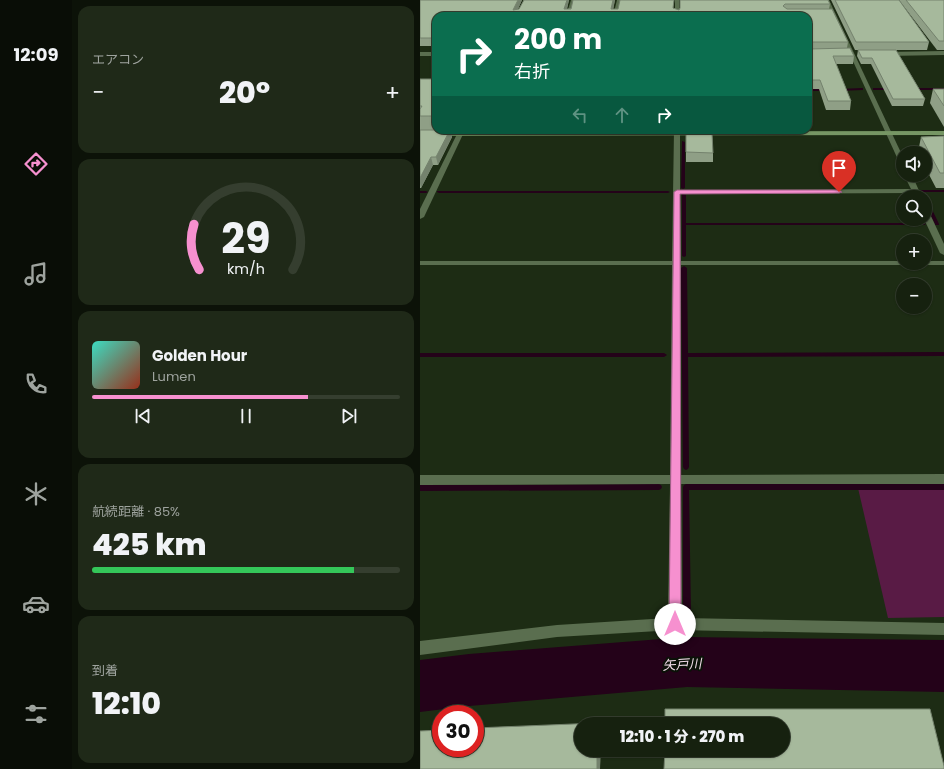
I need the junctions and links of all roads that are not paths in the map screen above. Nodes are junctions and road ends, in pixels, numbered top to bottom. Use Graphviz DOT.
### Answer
graph roads {
  1 [pos="573,0"];
  2 [pos="619,0"];
  3 [pos="677,0"];
  4 [pos="827,0"];
  5 [pos="569,12"];
  6 [pos="616,12"];
  7 [pos="677,12"];
  8 [pos="826,14"];
  9 [pos="834,14"];
  10 [pos="829,20"];
  11 [pos="836,20"];
  12 [pos="930,48"];
  13 [pos="420,54"];
  14 [pos="432,54"];
  15 [pos="844,54"];
  16 [pos="852,54"];
  17 [pos="859,54"];
  18 [pos="880,54"];
  19 [pos="934,54"];
  20 [pos="944,54"];
  21 [pos="432,133"];
  22 [pos="812,133"];
  23 [pos="889,133"];
  24 [pos="944,133"];
  25 [pos="420,134"];
  26 [pos="460,134"];
  27 [pos="677,134"];
  28 [pos="896,148"];
  29 [pos="677,192"];
  30 [pos="896,194"];
  31 [pos="420,217"];
  32 [pos="931,226"];
  33 [pos="944,253"];
  34 [pos="420,263"];
  35 [pos="678,263"];
  36 [pos="896,263"];
  37 [pos="932,263"];
  38 [pos="944,263"];
  39 [pos="944,479"];
  40 [pos="420,480"];
  41 [pos="675,480"];
  42 [pos="675,624"];
  43 [pos="944,629"];
  44 [pos="420,648"];
  1 -- 5 [label="street"];
  2 -- 6 [label="street"];
  3 -- 7 [label="street"];
  4 -- 9 [label="street"];
  8 -- 9 [label="street"];
  9 -- 11 [label="street"];
  10 -- 11 [label="street"];
  11 -- 16 [label="street"];
  12 -- 19 [label="street"];
  13 -- 14 [label="street"];
  15 -- 16 [label="street"];
  16 -- 17 [label="street"];
  16 -- 23 [label="street"];
  18 -- 19 [label="street"];
  19 -- 20 [label="street"];
  21 -- 25 [label="street"];
  22 -- 23 [label="street"];
  23 -- 24 [label="street"];
  23 -- 28 [label="street"];
  26 -- 31 [label="street"];
  27 -- 29 [label="street"];
  29 -- 30 [label="street"];
  29 -- 35 [label="street"];
  32 -- 33 [label="street"];
  34 -- 35 [label="street"];
  35 -- 36 [label="street"];
  35 -- 41 [label="street"];
  37 -- 38 [label="street"];
  39 -- 41 [label="street"];
  40 -- 41 [label="street"];
  41 -- 42 [label="street"];
  42 -- 43 [label="street"];
  42 -- 44 [label="street"];
}
